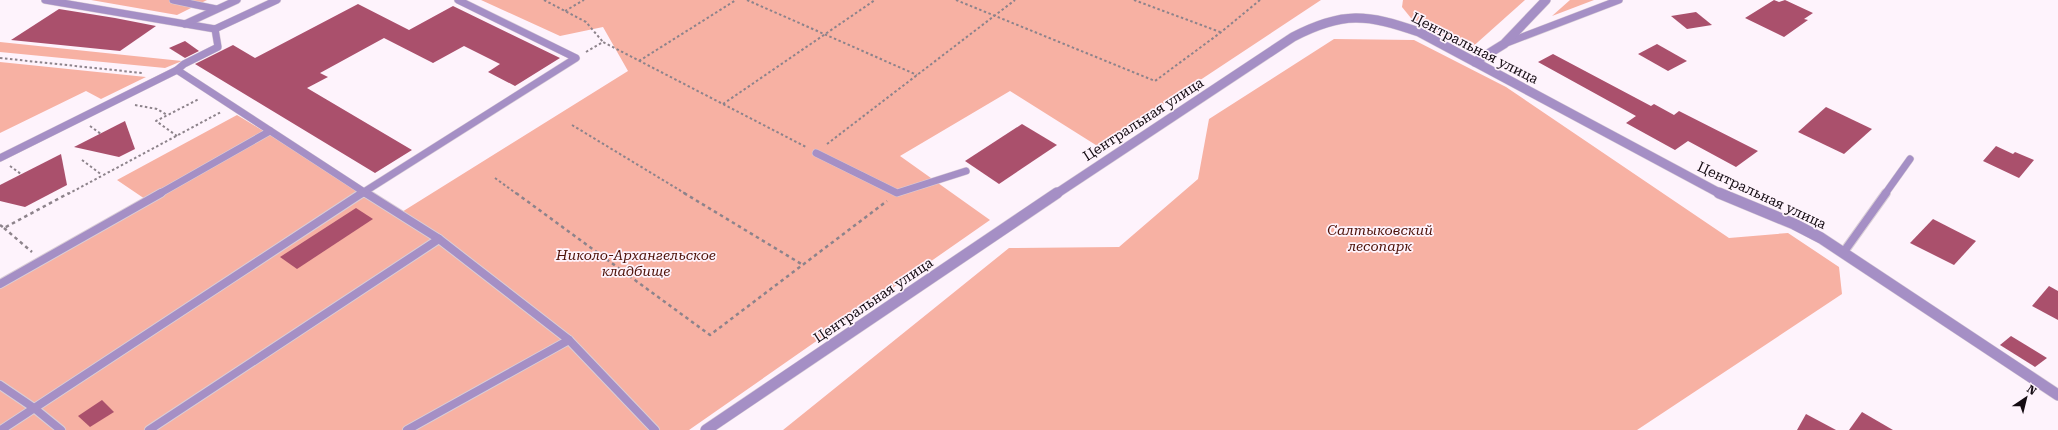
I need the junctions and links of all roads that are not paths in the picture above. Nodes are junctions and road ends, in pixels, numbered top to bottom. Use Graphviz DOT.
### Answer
graph roads {
  1 [pos="45,0"];
  2 [pos="173,0"];
  3 [pos="237,0"];
  4 [pos="277,0"];
  5 [pos="458,0"];
  6 [pos="1546,0"];
  7 [pos="1619,0"];
  8 [pos="216,9"];
  9 [pos="185,24"];
  10 [pos="215,28"];
  11 [pos="1504,44"];
  12 [pos="1475,62"];
  13 [pos="177,70"];
  14 [pos="270,132"];
  15 [pos="816,153"];
  16 [pos="0,158"];
  17 [pos="1910,159"];
  18 [pos="966,171"];
  19 [pos="364,192"];
  20 [pos="439,239"];
  21 [pos="1843,253"];
  22 [pos="0,284"];
  23 [pos="569,340"];
  24 [pos="0,385"];
  25 [pos="2058,394"];
  26 [pos="34,408"];
  27 [pos="1,430"];
  28 [pos="61,430"];
  29 [pos="149,430"];
  30 [pos="407,430"];
  31 [pos="655,430"];
  32 [pos="706,430"];
  1 -- 9 [label="lane"];
  2 -- 8 [label="lane"];
  3 -- 8 [label="lane"];
  4 -- 10 [label="lane"];
  5 -- 19 [label="lane"];
  6 -- 11 [label="street"];
  7 -- 11 [label="lane"];
  8 -- 9 [label="lane"];
  9 -- 10 [label="lane"];
  10 -- 13 [label="lane"];
  11 -- 12 [label="street"];
  12 -- 21 [label="street, Центральная улица"];
  12 -- 32 [label="street, Центральная улица"];
  13 -- 14 [label="lane"];
  13 -- 16 [label="lane"];
  14 -- 19 [label="lane"];
  14 -- 22 [label="lane"];
  15 -- 18 [label="lane"];
  17 -- 21 [label="lane"];
  19 -- 20 [label="lane"];
  19 -- 26 [label="lane"];
  20 -- 23 [label="lane"];
  20 -- 29 [label="lane"];
  21 -- 25 [label="street, Центральная улица"];
  23 -- 30 [label="lane"];
  23 -- 31 [label="lane"];
  24 -- 26 [label="lane"];
  26 -- 27 [label="lane"];
  26 -- 28 [label="lane"];
}
